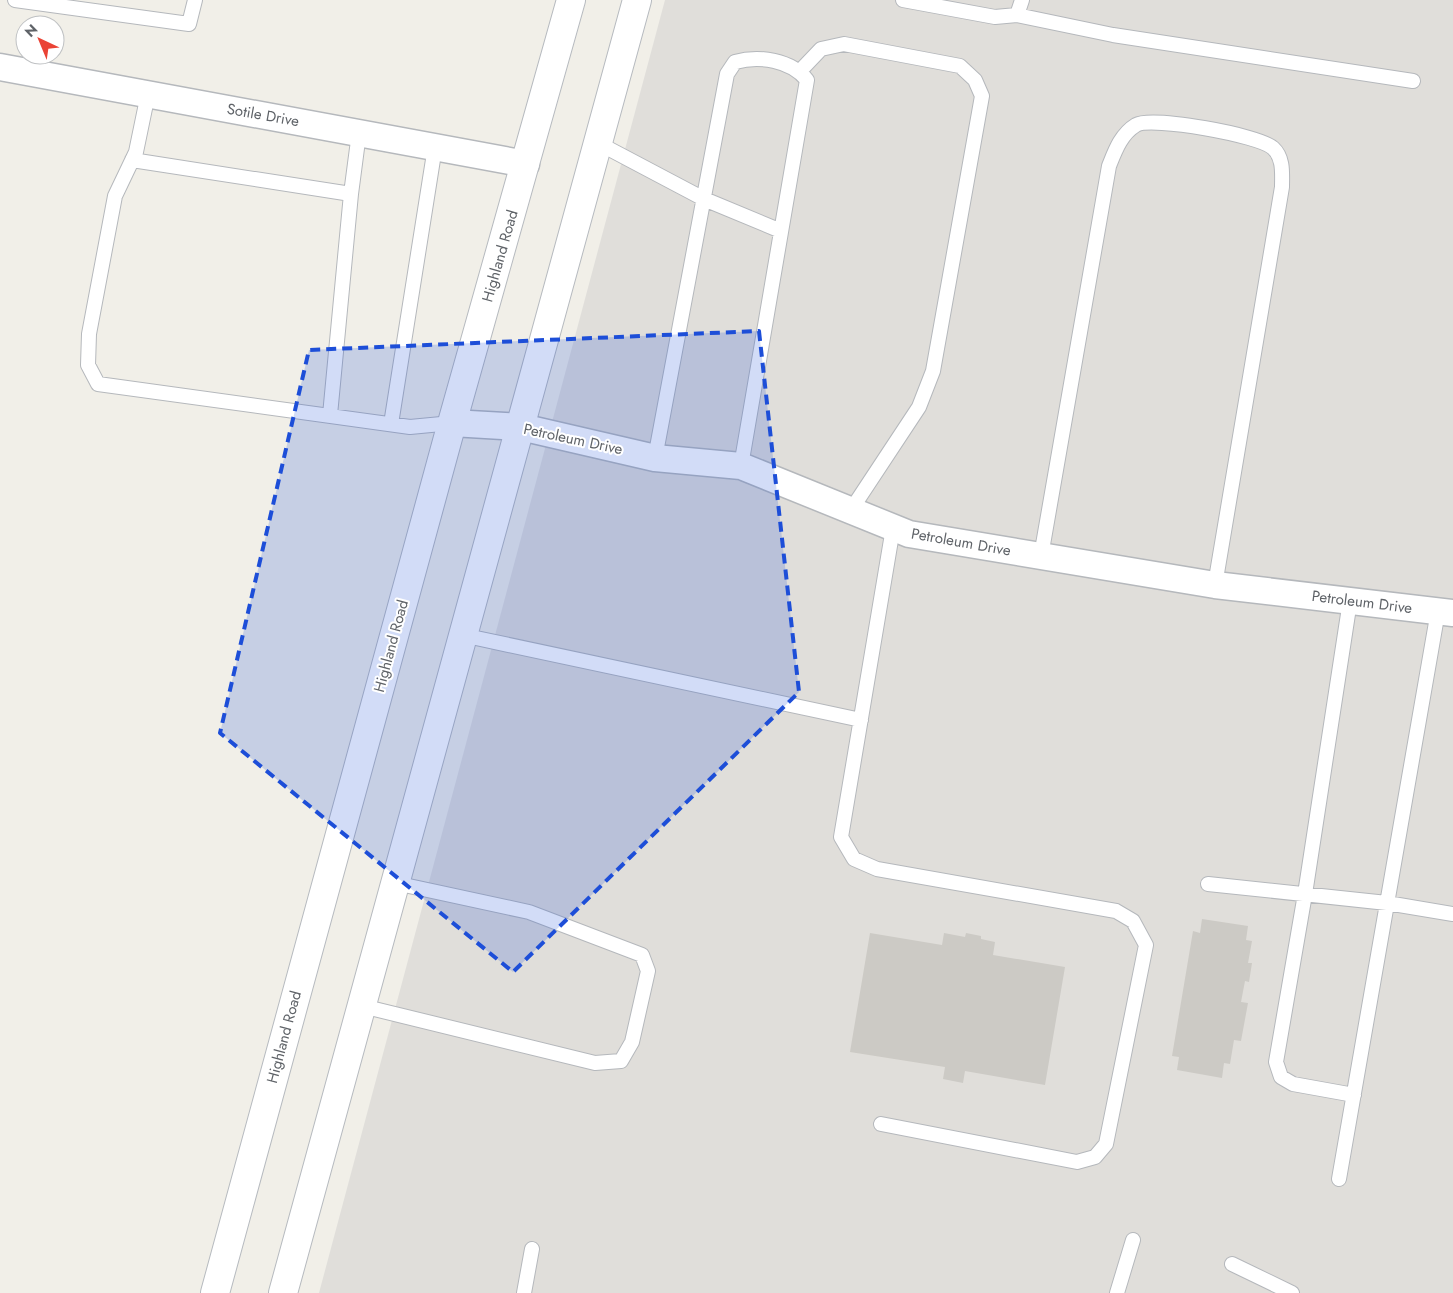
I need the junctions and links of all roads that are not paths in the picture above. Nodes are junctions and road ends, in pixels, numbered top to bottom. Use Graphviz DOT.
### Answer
graph roads {
  1 [pos="15,0"];
  2 [pos="195,0"];
  3 [pos="571,0"];
  4 [pos="637,0"];
  5 [pos="903,0"];
  6 [pos="1022,0"];
  7 [pos="1017,15"];
  8 [pos="0,67"];
  9 [pos="800,71"];
  10 [pos="1413,81"];
  11 [pos="148,94"];
  12 [pos="359,133"];
  13 [pos="598,144"];
  14 [pos="435,147"];
  15 [pos="132,160"];
  16 [pos="526,164"];
  17 [pos="351,194"];
  18 [pos="704,199"];
  19 [pos="781,231"];
  20 [pos="330,415"];
  21 [pos="391,424"];
  22 [pos="452,424"];
  23 [pos="521,427"];
  24 [pos="655,458"];
  25 [pos="741,466"];
  26 [pos="851,510"];
  27 [pos="893,528"];
  28 [pos="1041,556"];
  29 [pos="1215,585"];
  30 [pos="1350,601"];
  31 [pos="1446,612"];
  32 [pos="462,635"];
  33 [pos="861,720"];
  34 [pos="395,883"];
  35 [pos="1208,884"];
  36 [pos="1305,894"];
  37 [pos="1387,903"];
  38 [pos="1453,914"];
  39 [pos="362,1006"];
  40 [pos="1354,1095"];
  41 [pos="881,1124"];
  42 [pos="1339,1179"];
  43 [pos="1133,1240"];
  44 [pos="532,1249"];
  45 [pos="1232,1264"];
  46 [pos="214,1293"];
  47 [pos="283,1293"];
  48 [pos="524,1293"];
  49 [pos="1118,1293"];
  50 [pos="1292,1293"];
  1 -- 2 [label="lane"];
  3 -- 16 [label="main road, Highland Road"];
  4 -- 13 [label="main road"];
  5 -- 7 [label="lane"];
  6 -- 7 [label="lane"];
  7 -- 10 [label="lane"];
  8 -- 11 [label="street, Sotile Drive"];
  9 -- 18 [label="lane"];
  9 -- 19 [label="lane"];
  9 -- 26 [label="lane"];
  11 -- 12 [label="street, Sotile Drive"];
  11 -- 15 [label="lane"];
  12 -- 14 [label="street, Sotile Drive"];
  12 -- 17 [label="lane"];
  13 -- 18 [label="lane"];
  13 -- 23 [label="main road"];
  14 -- 16 [label="street, Sotile Drive"];
  14 -- 21 [label="lane"];
  15 -- 17 [label="lane"];
  15 -- 20 [label="lane"];
  16 -- 22 [label="main road, Highland Road"];
  17 -- 20 [label="lane"];
  18 -- 19 [label="lane"];
  18 -- 24 [label="lane"];
  19 -- 25 [label="lane"];
  20 -- 21 [label="lane"];
  21 -- 22 [label="lane"];
  22 -- 23 [label="street, Petroleum Drive"];
  22 -- 46 [label="main road, Highland Road"];
  23 -- 24 [label="street, Petroleum Drive"];
  23 -- 32 [label="main road"];
  24 -- 25 [label="street, Petroleum Drive"];
  25 -- 26 [label="street, Petroleum Drive"];
  26 -- 27 [label="street, Petroleum Drive"];
  27 -- 28 [label="street, Petroleum Drive"];
  27 -- 33 [label="lane"];
  28 -- 29 [label="street, Petroleum Drive"];
  28 -- 29 [label="lane"];
  29 -- 30 [label="street, Petroleum Drive"];
  30 -- 31 [label="street, Petroleum Drive"];
  30 -- 36 [label="lane"];
  31 -- 37 [label="lane"];
  32 -- 33 [label="lane"];
  32 -- 34 [label="main road"];
  33 -- 41 [label="lane"];
  34 -- 39 [label="main road"];
  34 -- 39 [label="lane"];
  35 -- 36 [label="lane"];
  36 -- 37 [label="lane"];
  36 -- 40 [label="lane"];
  37 -- 38 [label="lane"];
  37 -- 40 [label="lane"];
  39 -- 47 [label="main road"];
  40 -- 42 [label="lane"];
  43 -- 49 [label="lane"];
  44 -- 48 [label="lane"];
  45 -- 50 [label="lane"];
}
